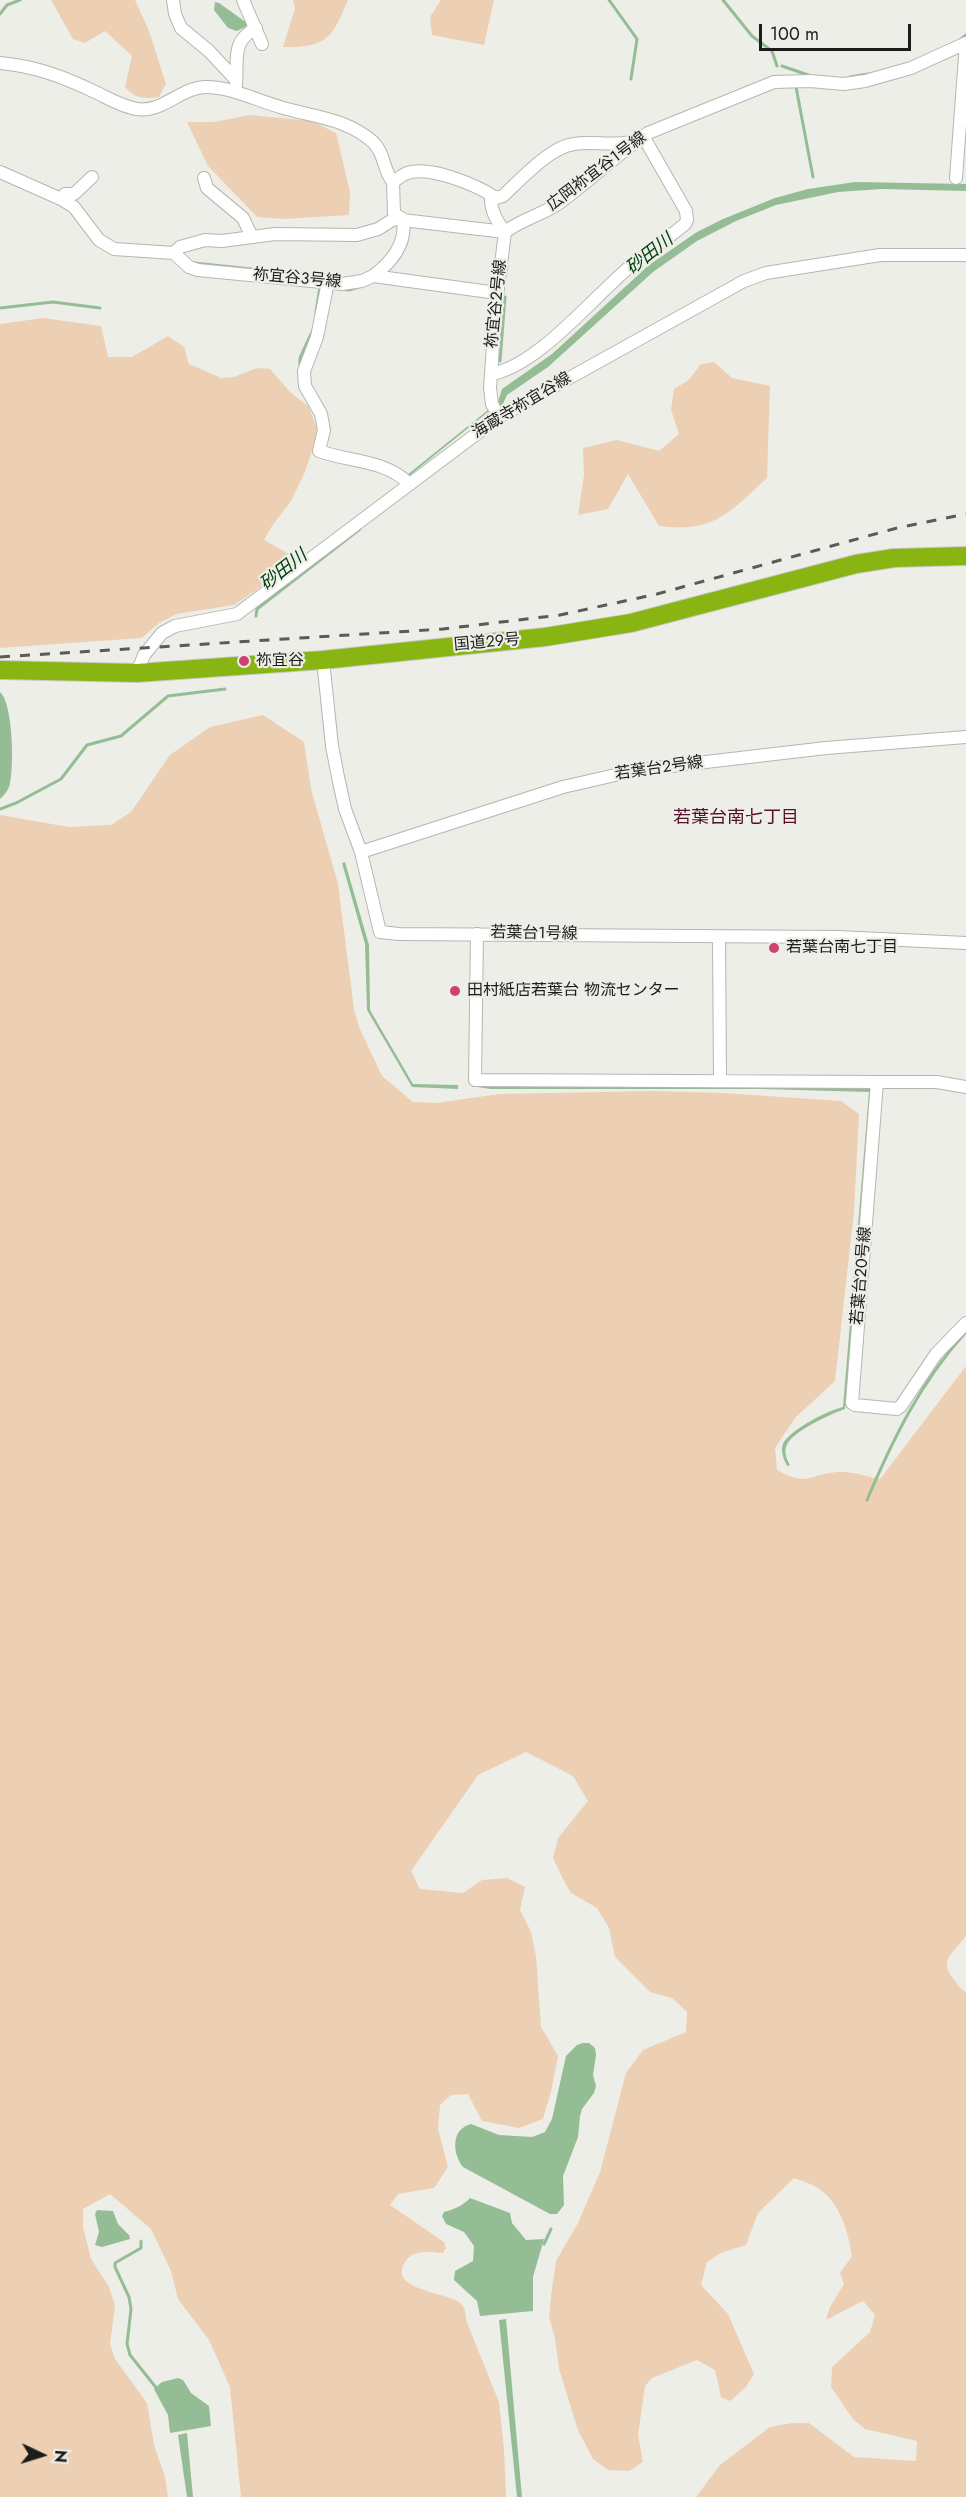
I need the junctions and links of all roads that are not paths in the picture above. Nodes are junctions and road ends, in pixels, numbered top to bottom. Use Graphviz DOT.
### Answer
graph roads {
  1 [pos="173,0"];
  2 [pos="243,0"];
  3 [pos="256,28"];
  4 [pos="966,43"];
  5 [pos="262,44"];
  6 [pos="0,63"];
  7 [pos="236,86"];
  8 [pos="639,138"];
  9 [pos="0,172"];
  10 [pos="92,177"];
  11 [pos="204,178"];
  12 [pos="956,178"];
  13 [pos="393,182"];
  14 [pos="491,195"];
  15 [pos="61,199"];
  16 [pos="404,219"];
  17 [pos="506,232"];
  18 [pos="252,237"];
  19 [pos="174,254"];
  20 [pos="966,255"];
  21 [pos="373,276"];
  22 [pos="328,282"];
  23 [pos="497,293"];
  24 [pos="491,374"];
  25 [pos="499,417"];
  26 [pos="408,483"];
  27 [pos="966,556"];
  28 [pos="323,660"];
  29 [pos="0,670"];
  30 [pos="137,673"];
  31 [pos="966,737"];
  32 [pos="361,852"];
  33 [pos="477,934"];
  34 [pos="720,937"];
  35 [pos="966,943"];
  36 [pos="720,1081"];
  37 [pos="877,1082"];
  38 [pos="966,1087"];
  39 [pos="966,1323"];
  1 -- 7 [label="street"];
  2 -- 3 [label="street"];
  3 -- 5 [label="street"];
  3 -- 7 [label="street"];
  4 -- 8 [label="street, 広岡祢宜谷1号線"];
  4 -- 12 [label="street"];
  6 -- 7 [label="street"];
  7 -- 13 [label="street"];
  8 -- 14 [label="street"];
  8 -- 17 [label="street, 広岡祢宜谷1号線"];
  8 -- 24 [label="street"];
  9 -- 15 [label="street"];
  10 -- 15 [label="street"];
  11 -- 18 [label="street"];
  13 -- 14 [label="street"];
  13 -- 16 [label="street"];
  14 -- 17 [label="street"];
  15 -- 19 [label="street"];
  16 -- 17 [label="street"];
  16 -- 18 [label="street"];
  16 -- 21 [label="street"];
  17 -- 23 [label="street, 祢宜谷2号線"];
  18 -- 19 [label="street"];
  19 -- 22 [label="street, 祢宜谷3号線"];
  20 -- 25 [label="street, 海蔵寺祢宜谷線"];
  21 -- 22 [label="street, 祢宜谷3号線"];
  21 -- 23 [label="street, 祢宜谷3号線"];
  22 -- 26 [label="street"];
  23 -- 24 [label="street, 祢宜谷2号線"];
  24 -- 25 [label="street, 祢宜谷2号線"];
  25 -- 26 [label="street, 海蔵寺祢宜谷線"];
  26 -- 30 [label="street, 海蔵寺祢宜谷線"];
  27 -- 28 [label="highway, 国道29号"];
  28 -- 30 [label="highway, 国道29号"];
  28 -- 32 [label="street, 若葉台1号線"];
  29 -- 30 [label="highway, 国道29号"];
  31 -- 32 [label="street, 若葉台2号線"];
  32 -- 33 [label="street, 若葉台1号線"];
  33 -- 34 [label="street, 若葉台1号線"];
  33 -- 36 [label="street"];
  34 -- 35 [label="street, 若葉台1号線"];
  34 -- 36 [label="street"];
  36 -- 37 [label="street"];
  37 -- 38 [label="street"];
  37 -- 39 [label="street, 若葉台20号線"];
}
